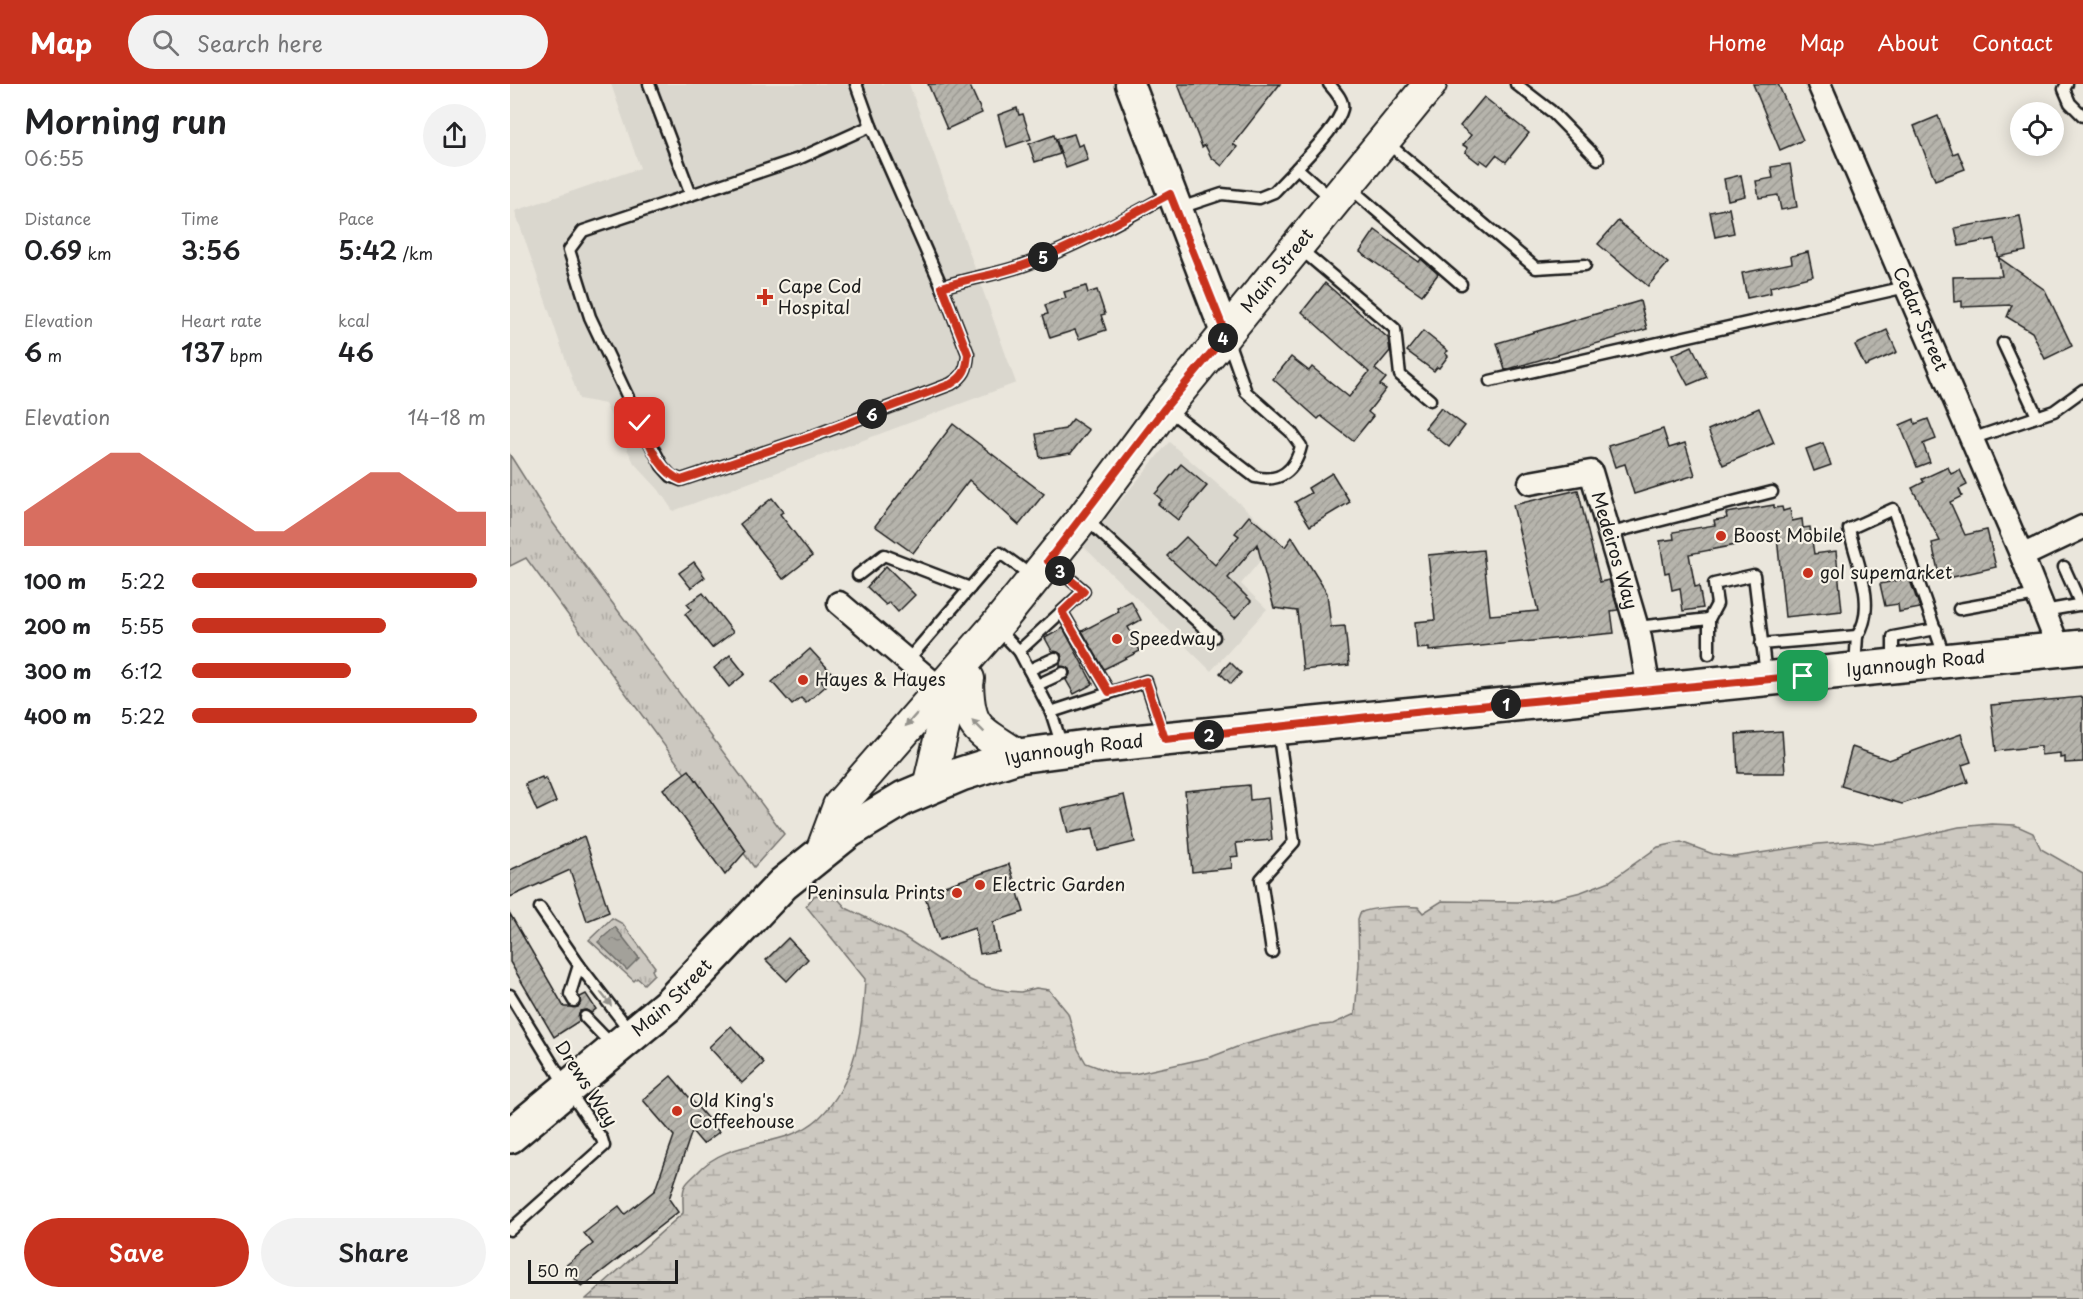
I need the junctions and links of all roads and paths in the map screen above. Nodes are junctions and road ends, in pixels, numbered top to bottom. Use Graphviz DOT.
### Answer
graph roads {
  1 [pos="650,84"];
  2 [pos="856,84"];
  3 [pos="1130,84"];
  4 [pos="1329,84"];
  5 [pos="1430,84"];
  6 [pos="1516,84"];
  7 [pos="1819,84"];
  8 [pos="2067,84"];
  9 [pos="2083,116"];
  10 [pos="871,126"];
  11 [pos="1384,141"];
  12 [pos="1598,159"];
  13 [pos="1297,168"];
  14 [pos="1341,194"];
  15 [pos="691,195"];
  16 [pos="1173,202"];
  17 [pos="1298,247"];
  18 [pos="1585,265"];
  19 [pos="1461,284"];
  20 [pos="942,287"];
  21 [pos="1906,287"];
  22 [pos="1226,335"];
  23 [pos="2002,343"];
  24 [pos="1490,381"];
  25 [pos="2083,390"];
  26 [pos="1431,400"];
  27 [pos="1165,408"];
  28 [pos="2037,416"];
  29 [pos="1971,439"];
  30 [pos="1530,483"];
  31 [pos="1772,492"];
  32 [pos="1084,517"];
  33 [pos="2083,527"];
  34 [pos="1611,533"];
  35 [pos="2022,556"];
  36 [pos="2064,567"];
  37 [pos="1042,569"];
  38 [pos="858,575"];
  39 [pos="970,588"];
  40 [pos="839,603"];
  41 [pos="2041,603"];
  42 [pos="2082,604"];
  43 [pos="1959,609"];
  44 [pos="1062,612"];
  45 [pos="1709,619"];
  46 [pos="1637,627"];
  47 [pos="994,628"];
  48 [pos="1936,629"];
  49 [pos="1857,636"];
  50 [pos="1214,637"];
  51 [pos="1761,644"];
  52 [pos="2071,649"];
  53 [pos="1019,651"];
  54 [pos="1709,654"];
  55 [pos="1055,658"];
  56 [pos="907,661"];
  57 [pos="1946,662"];
  58 [pos="1893,667"];
  59 [pos="1029,670"];
  60 [pos="1855,670"];
  61 [pos="1063,673"];
  62 [pos="1767,678"];
  63 [pos="953,684"];
  64 [pos="1037,685"];
  65 [pos="1649,690"];
  66 [pos="1109,692"];
  67 [pos="1051,712"];
  68 [pos="1278,728"];
  69 [pos="1165,739"];
  70 [pos="1063,749"];
  71 [pos="1018,756"];
  72 [pos="929,787"];
  73 [pos="823,849"];
  74 [pos="540,908"];
  75 [pos="1272,952"];
  76 [pos="579,965"];
  77 [pos="510,995"];
  78 [pos="574,1001"];
  79 [pos="585,1017"];
  80 [pos="624,1041"];
  81 [pos="567,1088"];
  82 [pos="510,1136"];
  83 [pos="510,1230"];
  1 -- 15 [label="lane"];
  2 -- 10 [label="lane"];
  3 -- 16 [label="street"];
  4 -- 13 [label="lane"];
  5 -- 11 [label="main road, Main Street"];
  6 -- 12 [label="lane"];
  7 -- 21 [label="street, Cedar Street"];
  8 -- 9 [label="lane"];
  10 -- 15 [label="lane"];
  10 -- 20 [label="lane"];
  11 -- 14 [label="main road, Main Street"];
  11 -- 18 [label="lane"];
  13 -- 14 [label="lane"];
  13 -- 16 [label="lane"];
  14 -- 17 [label="main road, Main Street"];
  14 -- 19 [label="lane"];
  15 -- 20 [label="lane"];
  16 -- 20 [label="lane"];
  16 -- 22 [label="street"];
  17 -- 22 [label="main road, Main Street"];
  17 -- 26 [label="lane"];
  21 -- 24 [label="lane"];
  21 -- 29 [label="street, Cedar Street"];
  22 -- 27 [label="main road, Main Street"];
  22 -- 27 [label="lane"];
  23 -- 28 [label="lane"];
  25 -- 28 [label="lane"];
  27 -- 32 [label="main road, Main Street"];
  28 -- 29 [label="lane"];
  29 -- 35 [label="street, Cedar Street"];
  30 -- 34 [label="street, Medeiros Way"];
  31 -- 34 [label="lane"];
  32 -- 37 [label="main road, Main Street"];
  32 -- 50 [label="lane"];
  33 -- 35 [label="street"];
  34 -- 46 [label="street, Medeiros Way"];
  35 -- 41 [label="street, Cedar Street"];
  36 -- 42 [label="lane"];
  37 -- 39 [label="lane"];
  37 -- 44 [label="lane"];
  37 -- 47 [label="main road, Main Street"];
  38 -- 39 [label="lane"];
  39 -- 56 [label="lane"];
  40 -- 56 [label="street"];
  41 -- 42 [label="lane"];
  41 -- 43 [label="lane"];
  41 -- 52 [label="street, Cedar Street"];
  44 -- 53 [label="lane"];
  44 -- 66 [label="lane"];
  45 -- 46 [label="lane"];
  45 -- 51 [label="lane"];
  45 -- 54 [label="lane"];
  46 -- 65 [label="street, Medeiros Way"];
  47 -- 53 [label="lane"];
  47 -- 63 [label="main road, Main Street"];
  48 -- 49 [label="lane"];
  48 -- 57 [label="lane"];
  48 -- 58 [label="lane"];
  49 -- 51 [label="lane"];
  49 -- 60 [label="lane"];
  51 -- 62 [label="lane"];
  52 -- 57 [label="main road, Iyannough Road"];
  53 -- 59 [label="lane"];
  55 -- 59 [label="lane"];
  56 -- 63 [label="street"];
  57 -- 58 [label="main road, Iyannough Road"];
  58 -- 60 [label="main road, Iyannough Road"];
  59 -- 64 [label="lane"];
  60 -- 62 [label="main road, Iyannough Road"];
  61 -- 64 [label="lane"];
  62 -- 65 [label="main road, Iyannough Road"];
  71 -- 63 [label="main road, one-way"];
  63 -- 72 [label="main road, Main Street"];
  63 -- 73 [label="main road, Main Street, one-way"];
  64 -- 67 [label="lane"];
  65 -- 68 [label="main road, Iyannough Road"];
  66 -- 67 [label="lane"];
  66 -- 69 [label="lane"];
  67 -- 70 [label="lane"];
  68 -- 69 [label="main road, Iyannough Road"];
  68 -- 75 [label="lane"];
  69 -- 70 [label="main road, Iyannough Road"];
  70 -- 71 [label="main road, Iyannough Road"];
  71 -- 72 [label="main road, Iyannough Road"];
  72 -- 73 [label="main road, Main Street"];
  73 -- 80 [label="main road, Main Street"];
  74 -- 76 [label="lane"];
  76 -- 78 [label="lane"];
  76 -- 80 [label="lane, one-way"];
  77 -- 81 [label="lane, Drews Way"];
  79 -- 80 [label="lane"];
  80 -- 81 [label="main road, Main Street"];
  81 -- 82 [label="main road, Main Street"];
  81 -- 83 [label="lane, Drews Way"];
}
